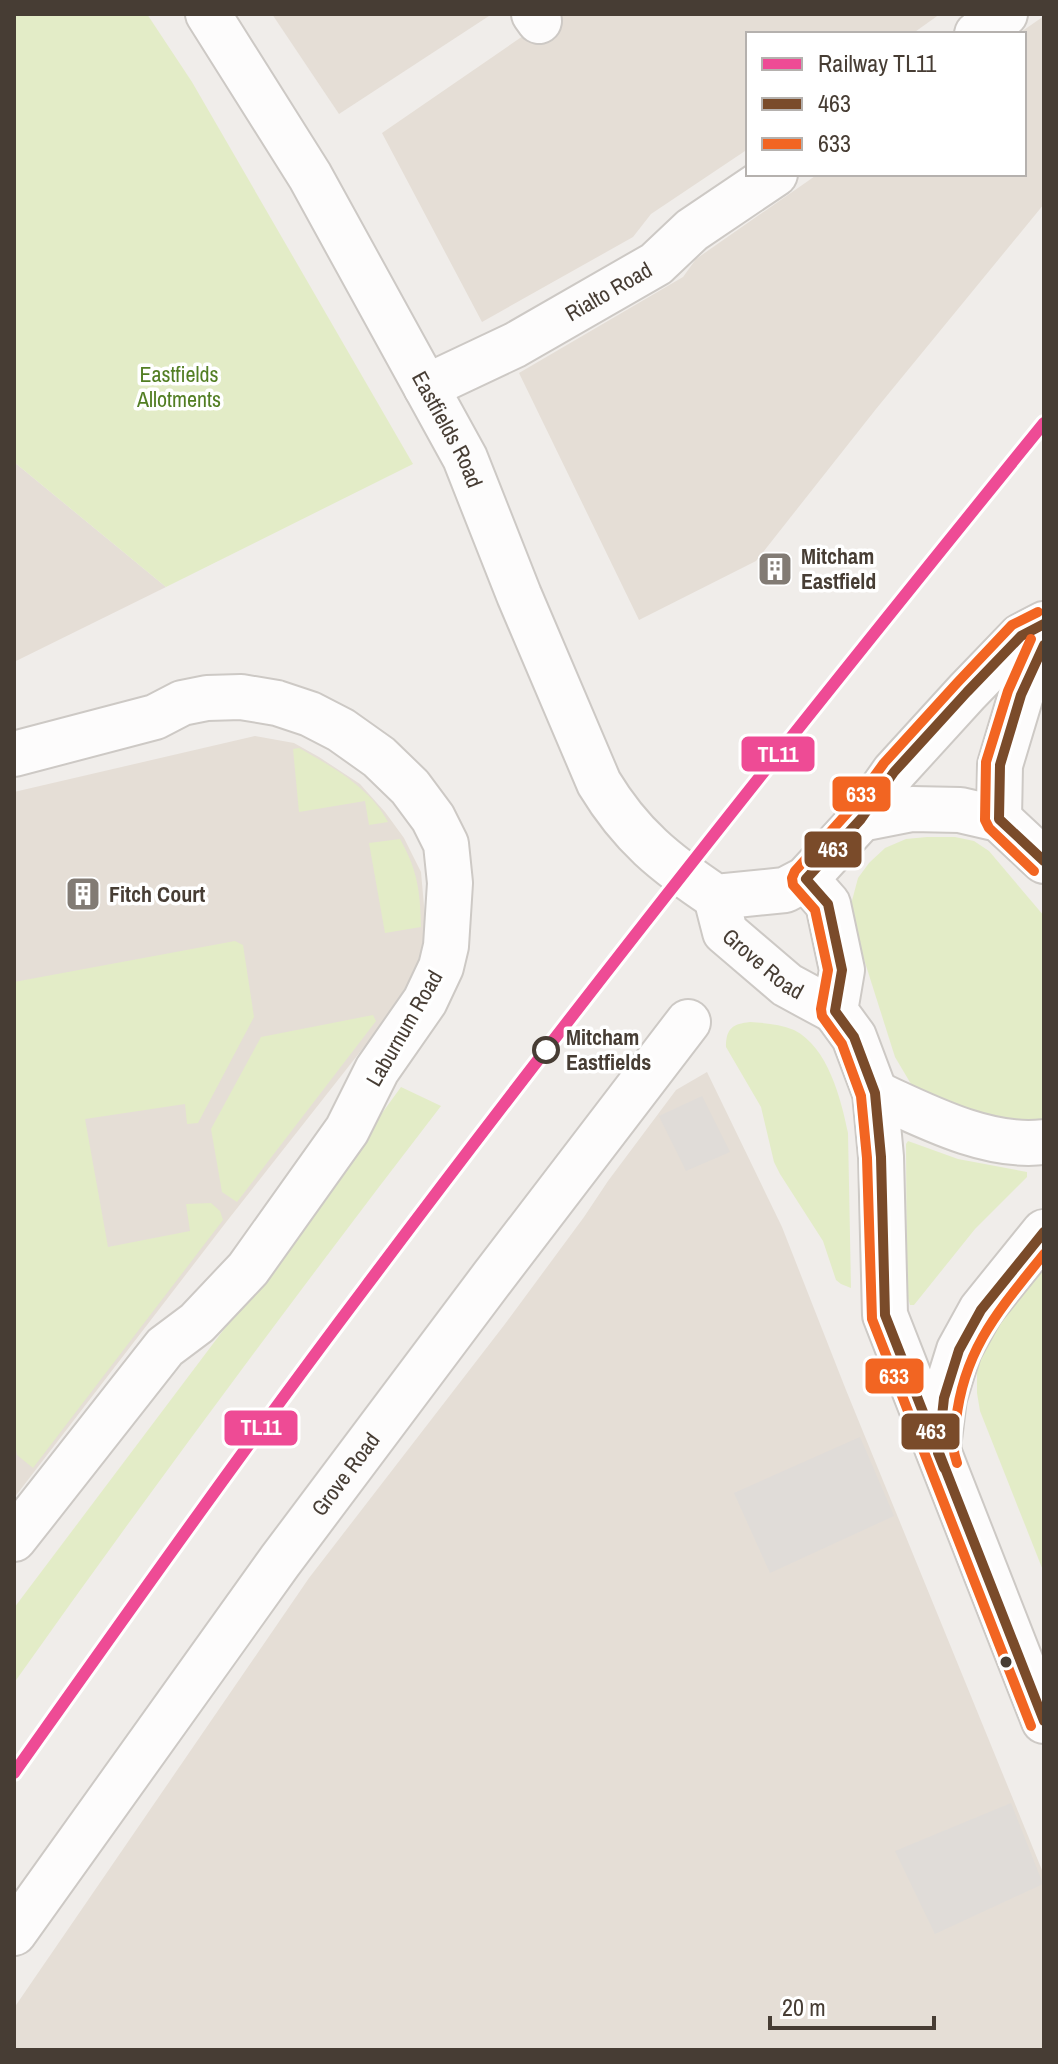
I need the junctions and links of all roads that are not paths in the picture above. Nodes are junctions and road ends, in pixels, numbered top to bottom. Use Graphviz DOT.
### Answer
graph roads {
  1 [pos="208,14"];
  2 [pos="1005,14"];
  3 [pos="980,32"];
  4 [pos="772,176"];
  5 [pos="426,387"];
  6 [pos="1044,624"];
  7 [pos="1044,645"];
  8 [pos="14,754"];
  9 [pos="861,819"];
  10 [pos="999,819"];
  11 [pos="1044,861"];
  12 [pos="806,879"];
  13 [pos="716,897"];
  14 [pos="835,1011"];
  15 [pos="688,1022"];
  16 [pos="875,1093"];
  17 [pos="1044,1142"];
  18 [pos="1044,1232"];
  19 [pos="938,1453"];
  20 [pos="14,1539"];
  21 [pos="1044,1721"];
  22 [pos="14,1933"];
  1 -- 5 [label="street, Eastfields Road"];
  2 -- 3 [label="street"];
  4 -- 5 [label="street, Rialto Road"];
  5 -- 13 [label="street, Eastfields Road"];
  6 -- 9 [label="street"];
  7 -- 10 [label="street"];
  8 -- 20 [label="street, Laburnum Road"];
  9 -- 10 [label="street"];
  9 -- 12 [label="street"];
  10 -- 11 [label="street"];
  12 -- 13 [label="street"];
  12 -- 14 [label="street"];
  13 -- 14 [label="street, Grove Road"];
  14 -- 16 [label="street"];
  15 -- 22 [label="street, Grove Road"];
  16 -- 17 [label="street"];
  16 -- 19 [label="street"];
  18 -- 19 [label="street"];
  19 -- 21 [label="street"];
}
